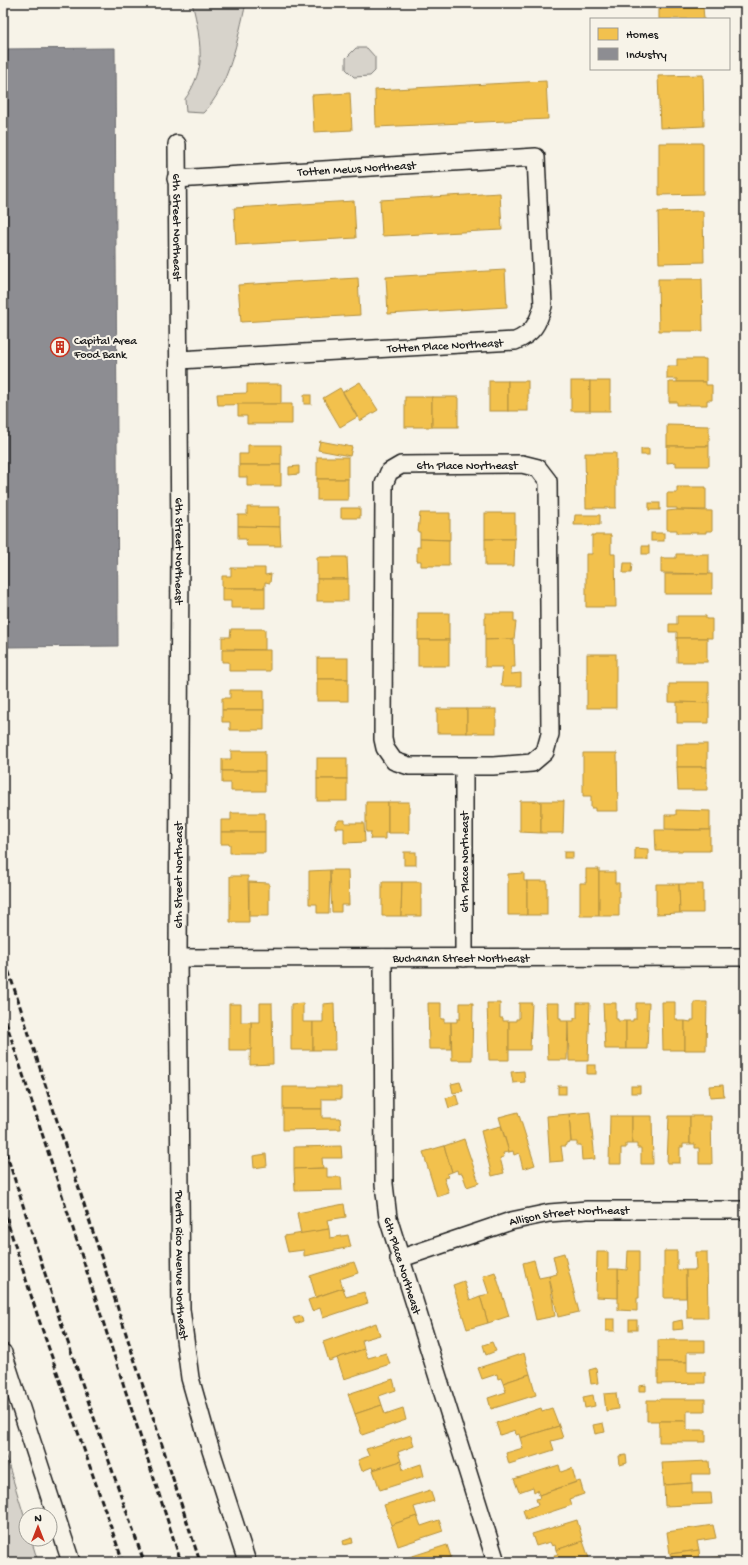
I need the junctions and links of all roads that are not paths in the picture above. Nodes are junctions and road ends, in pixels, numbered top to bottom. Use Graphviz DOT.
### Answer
graph roads {
  1 [pos="177,144"];
  2 [pos="536,157"];
  3 [pos="176,179"];
  4 [pos="179,360"];
  5 [pos="464,767"];
  6 [pos="178,958"];
  7 [pos="383,958"];
  8 [pos="464,958"];
  9 [pos="745,958"];
  10 [pos="745,1210"];
  11 [pos="400,1260"];
  12 [pos="3,1353"];
  13 [pos="71,1562"];
  14 [pos="247,1562"];
  15 [pos="496,1562"];
  1 -- 3 [label="street, 6th Street Northeast"];
  2 -- 3 [label="street, Totten Mews Northeast"];
  2 -- 4 [label="street, Totten Place Northeast"];
  3 -- 4 [label="street, 6th Street Northeast"];
  4 -- 6 [label="street, 6th Street Northeast"];
  5 -- 5 [label="street, 6th Place Northeast"];
  5 -- 8 [label="street, 6th Place Northeast"];
  6 -- 7 [label="street, Buchanan Street Northeast"];
  6 -- 14 [label="street, Puerto Rico Avenue Northeast"];
  7 -- 8 [label="street, Buchanan Street Northeast"];
  7 -- 11 [label="street, 6th Place Northeast"];
  8 -- 9 [label="street, Buchanan Street Northeast"];
  10 -- 11 [label="street, Allison Street Northeast"];
  11 -- 15 [label="street, 6th Place Northeast"];
  12 -- 13 [label="street"];
}
